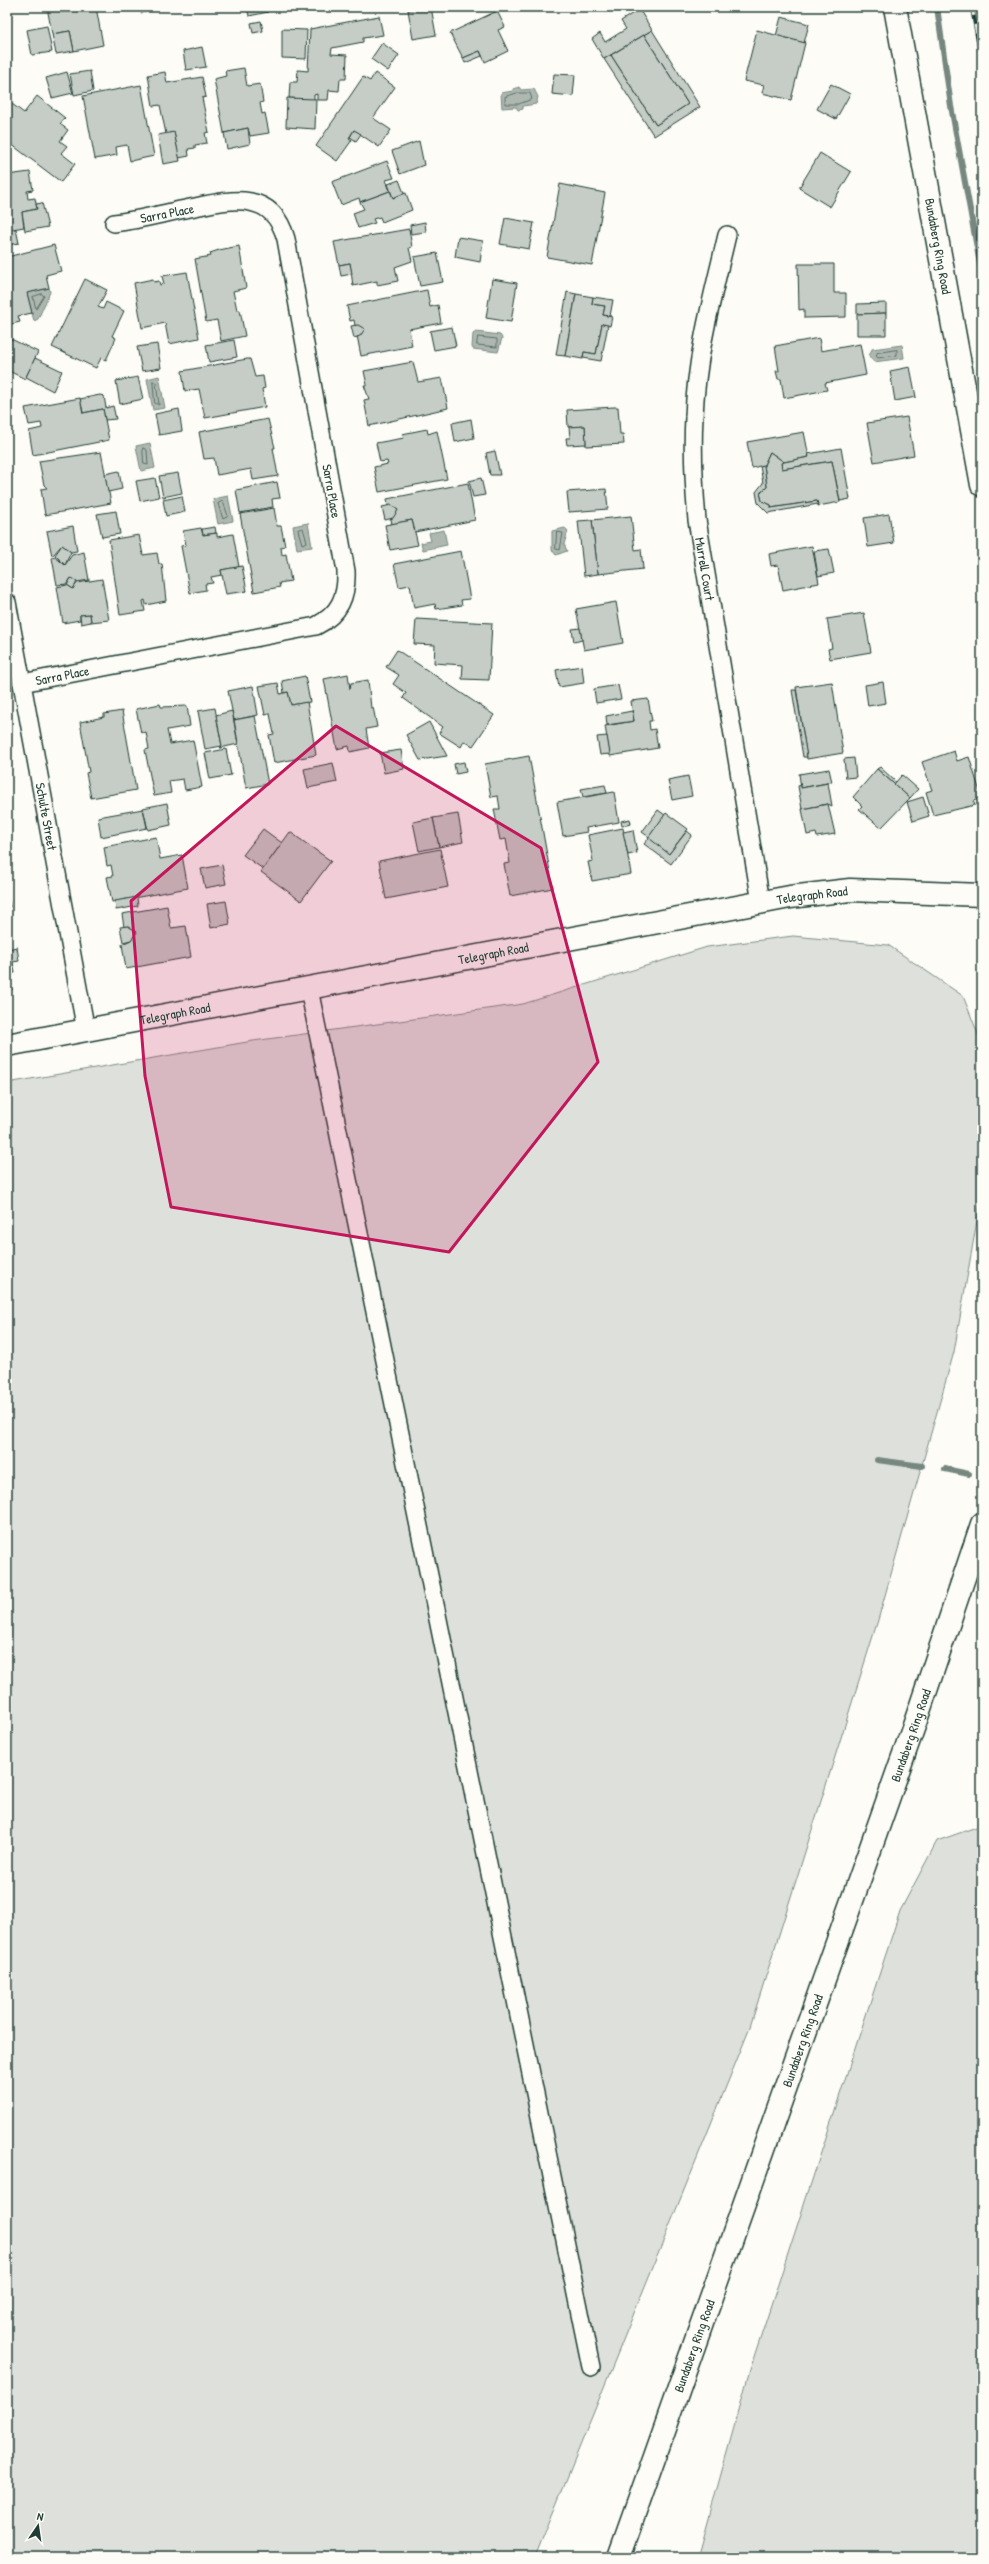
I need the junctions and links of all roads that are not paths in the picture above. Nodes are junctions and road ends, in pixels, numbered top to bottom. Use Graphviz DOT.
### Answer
graph roads {
  1 [pos="895,7"];
  2 [pos="114,223"];
  3 [pos="727,235"];
  4 [pos="982,486"];
  5 [pos="7,602"];
  6 [pos="22,683"];
  7 [pos="982,895"];
  8 [pos="761,902"];
  9 [pos="309,989"];
  10 [pos="86,1031"];
  11 [pos="7,1046"];
  12 [pos="982,1524"];
  13 [pos="591,2367"];
  14 [pos="620,2557"];
  1 -- 4 [label="main road, Bundaberg Ring Road"];
  2 -- 6 [label="street, Sarra Place"];
  3 -- 8 [label="street, Murrell Court"];
  5 -- 6 [label="street, Schulte Street"];
  6 -- 10 [label="street, Schulte Street"];
  7 -- 8 [label="main road, Telegraph Road"];
  8 -- 9 [label="main road, Telegraph Road"];
  9 -- 10 [label="main road, Telegraph Road"];
  9 -- 13 [label="street"];
  10 -- 11 [label="main road, Telegraph Road"];
  12 -- 14 [label="main road, Bundaberg Ring Road"];
}
